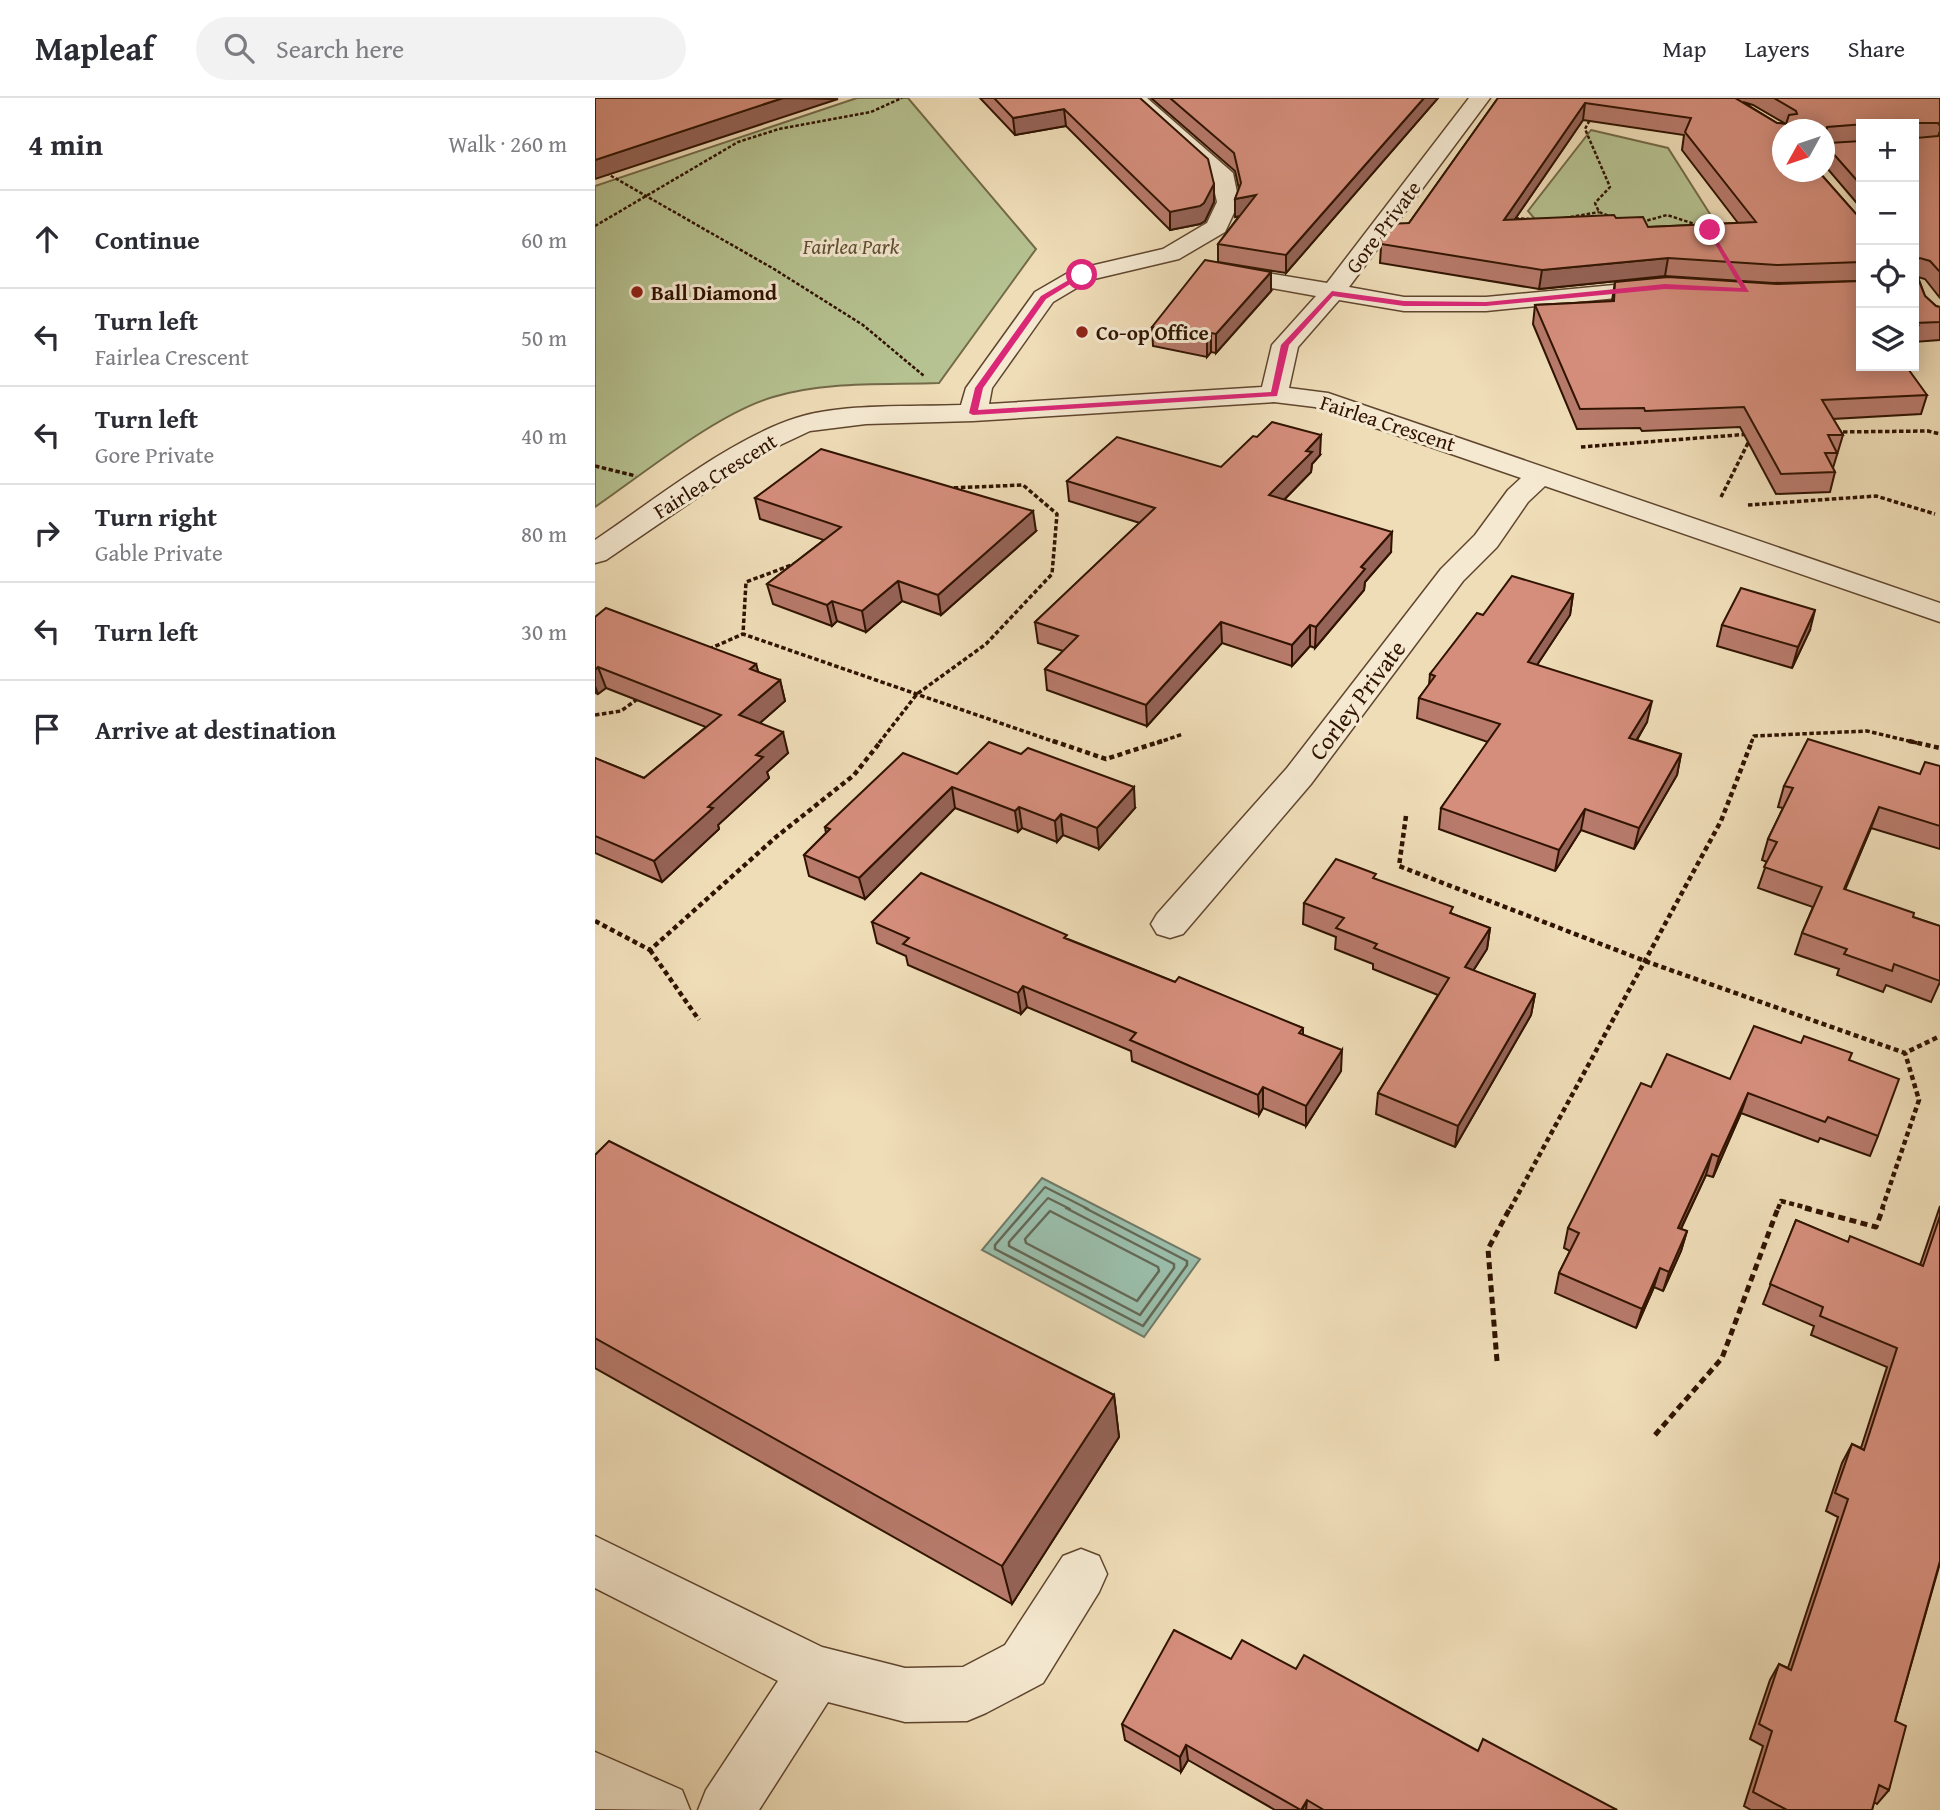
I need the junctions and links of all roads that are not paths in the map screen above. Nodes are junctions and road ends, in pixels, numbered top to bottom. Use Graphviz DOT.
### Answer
graph roads {
  1 [pos="1135,98"];
  2 [pos="1481,98"];
  3 [pos="1213,271"];
  4 [pos="1687,287"];
  5 [pos="1332,293"];
  6 [pos="1274,394"];
  7 [pos="973,413"];
  8 [pos="1541,475"];
  9 [pos="595,554"];
  10 [pos="1940,613"];
  11 [pos="1170,924"];
  12 [pos="595,1561"];
  13 [pos="1081,1574"];
  14 [pos="816,1672"];
  15 [pos="595,1780"];
  16 [pos="662,1810"];
  17 [pos="726,1810"];
  1 -- 7 [label="street"];
  2 -- 5 [label="street, Gore Private"];
  3 -- 5 [label="street"];
  4 -- 5 [label="street"];
  5 -- 6 [label="street, Gore Private"];
  6 -- 7 [label="street, Fairlea Crescent"];
  6 -- 8 [label="street, Fairlea Crescent"];
  7 -- 9 [label="street, Fairlea Crescent"];
  8 -- 10 [label="street, Fairlea Crescent"];
  8 -- 11 [label="street, Corley Private"];
  12 -- 14 [label="street"];
  13 -- 14 [label="street"];
  14 -- 17 [label="street"];
  15 -- 16 [label="street"];
}
